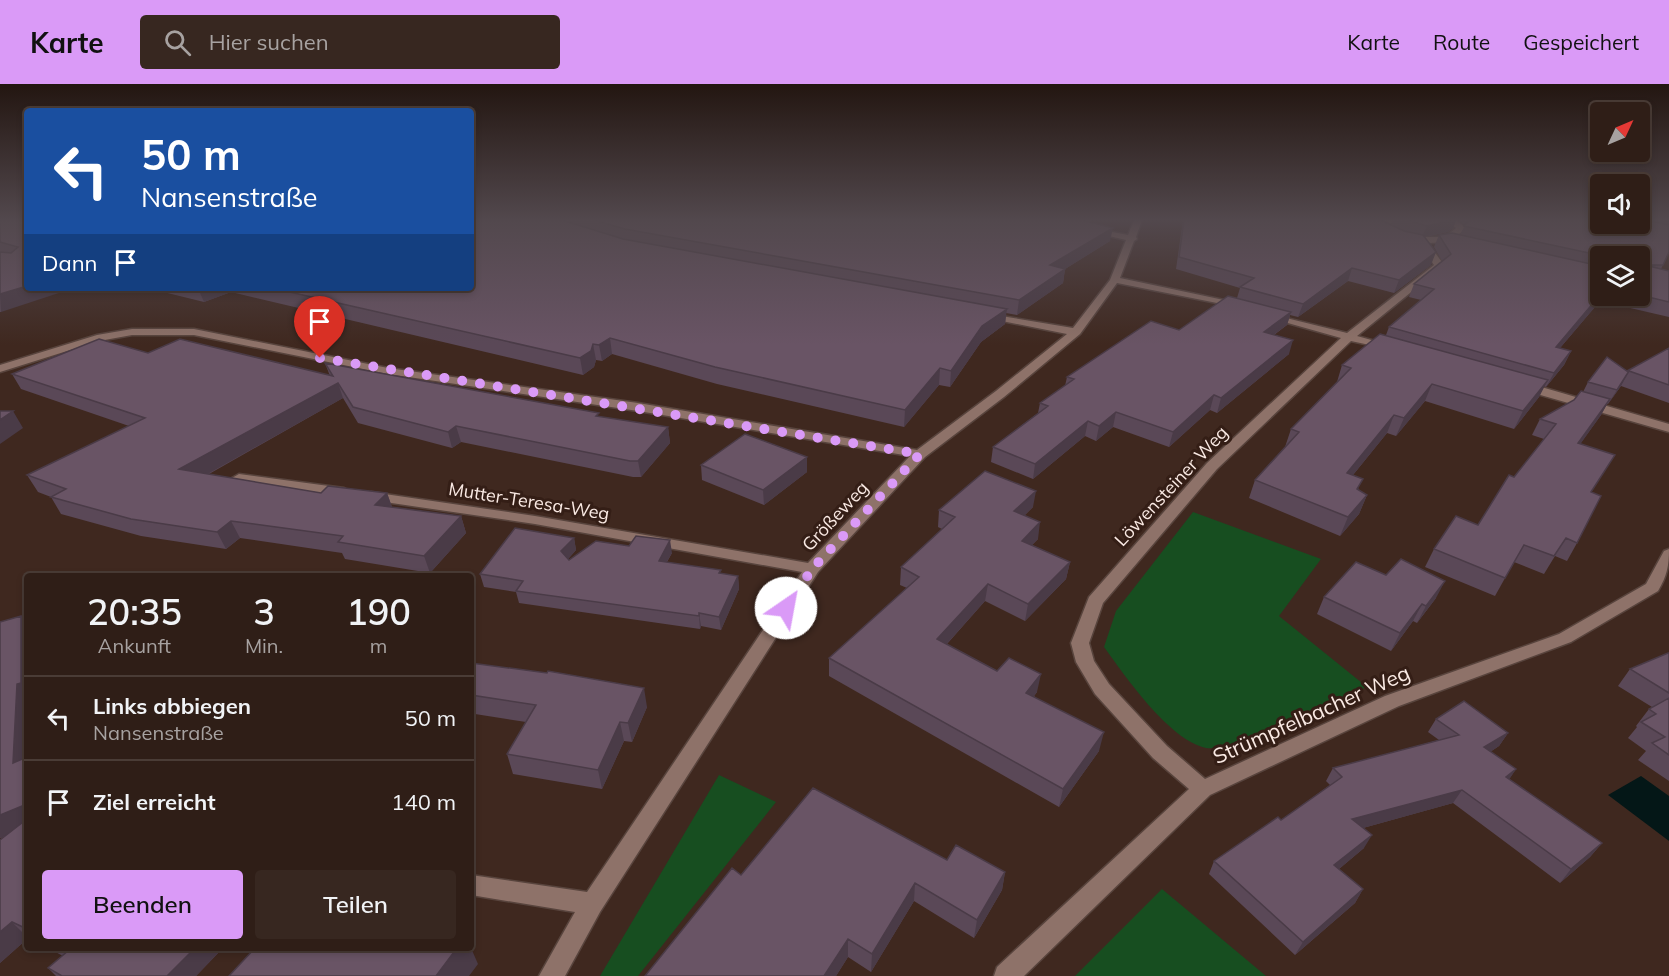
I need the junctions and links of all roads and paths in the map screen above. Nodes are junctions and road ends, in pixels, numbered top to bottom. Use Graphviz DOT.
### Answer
graph roads {
  1 [pos="1123,262"];
  2 [pos="1432,262"];
  3 [pos="1115,280"];
  4 [pos="971,312"];
  5 [pos="1076,332"];
  6 [pos="1349,337"];
  7 [pos="1406,353"];
  8 [pos="0,369"];
  9 [pos="1509,382"];
  10 [pos="1669,428"];
  11 [pos="920,454"];
  12 [pos="239,478"];
  13 [pos="1669,554"];
  14 [pos="812,569"];
  15 [pos="1203,789"];
  16 [pos="474,885"];
  17 [pos="592,904"];
  18 [pos="551,976"];
  19 [pos="1006,976"];
  1 -- 3 [label="street, Größeweg"];
  2 -- 6 [label="street, Löwensteiner Weg"];
  3 -- 5 [label="street, Größeweg"];
  3 -- 6 [label="street"];
  4 -- 5 [label="street"];
  5 -- 11 [label="street, Größeweg"];
  6 -- 7 [label="street"];
  6 -- 15 [label="street, Löwensteiner Weg"];
  8 -- 11 [label="street"];
  9 -- 10 [label="street"];
  11 -- 14 [label="street, Größeweg"];
  12 -- 14 [label="street, Mutter-Teresa-Weg"];
  13 -- 15 [label="street, Strümpfelbacher Weg"];
  14 -- 17 [label="street, Größeweg"];
  15 -- 19 [label="street, Strümpfelbacher Weg"];
  16 -- 17 [label="street"];
  17 -- 18 [label="street, Größeweg"];
}
